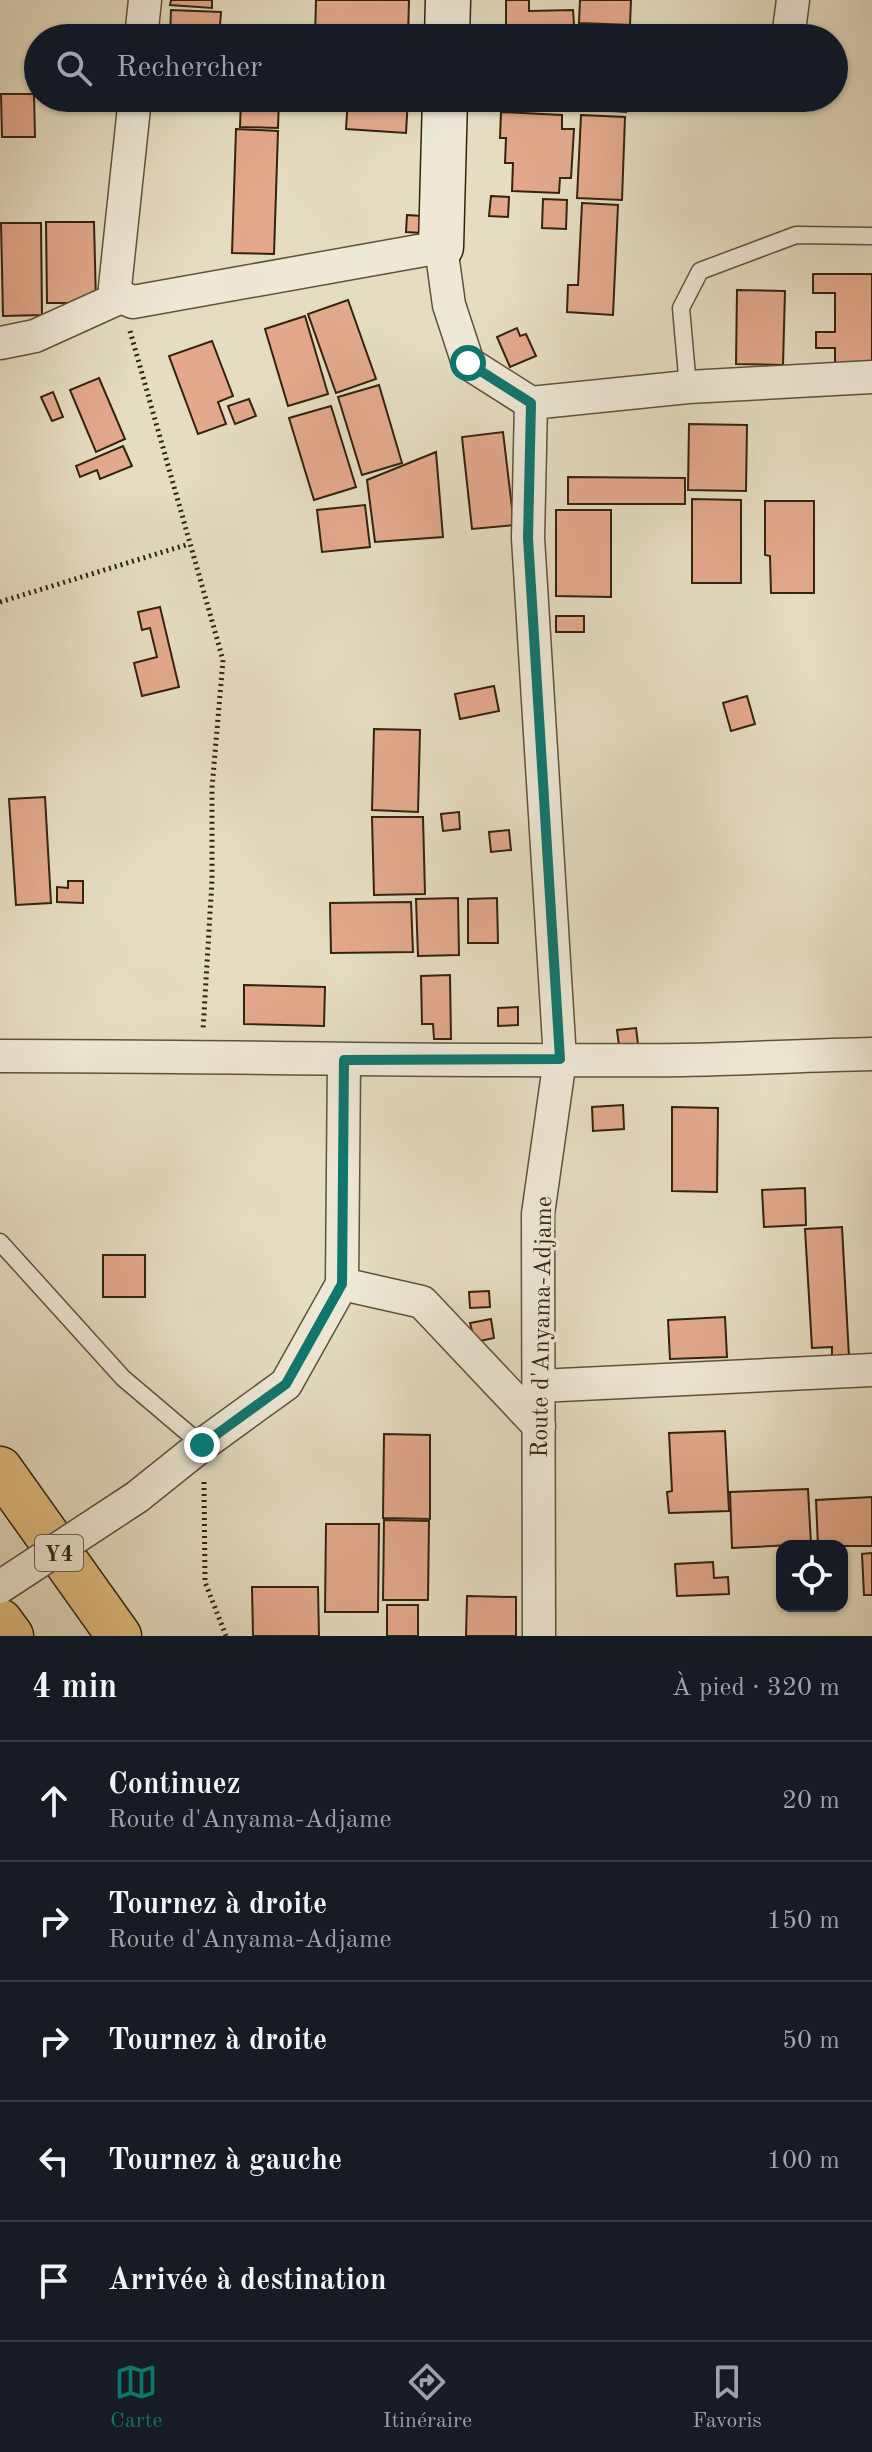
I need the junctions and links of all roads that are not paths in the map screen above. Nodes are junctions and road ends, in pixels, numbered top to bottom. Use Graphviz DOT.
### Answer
graph roads {
  1 [pos="145,0"];
  2 [pos="448,0"];
  3 [pos="793,0"];
  4 [pos="142,24"];
  5 [pos="447,24"];
  6 [pos="790,24"];
  7 [pos="134,112"];
  8 [pos="445,112"];
  9 [pos="872,236"];
  10 [pos="441,247"];
  11 [pos="121,297"];
  12 [pos="0,343"];
  13 [pos="872,377"];
  14 [pos="688,387"];
  15 [pos="531,403"];
  16 [pos="872,1054"];
  17 [pos="0,1056"];
  18 [pos="560,1059"];
  19 [pos="344,1060"];
  20 [pos="0,1242"];
  21 [pos="342,1284"];
  22 [pos="872,1370"];
  23 [pos="539,1386"];
  24 [pos="539,1426"];
  25 [pos="202,1445"];
  26 [pos="0,1469"];
  27 [pos="0,1587"];
  28 [pos="0,1621"];
  29 [pos="11,1636"];
  30 [pos="119,1636"];
  31 [pos="539,1636"];
  1 -- 4 [label="street"];
  2 -- 5 [label="street"];
  3 -- 6 [label="street"];
  7 -- 11 [label="street"];
  8 -- 10 [label="street"];
  9 -- 14 [label="lane"];
  10 -- 11 [label="street"];
  10 -- 15 [label="street"];
  11 -- 12 [label="street"];
  13 -- 14 [label="street"];
  14 -- 15 [label="street"];
  15 -- 18 [label="street, Route d'Anyama-Adjame"];
  16 -- 18 [label="street"];
  17 -- 19 [label="street"];
  18 -- 19 [label="street"];
  18 -- 23 [label="street, Route d'Anyama-Adjame"];
  19 -- 21 [label="street"];
  20 -- 25 [label="lane"];
  21 -- 24 [label="street"];
  21 -- 25 [label="street"];
  22 -- 23 [label="street"];
  23 -- 24 [label="street, Route d'Anyama-Adjame"];
  24 -- 31 [label="street, Route d'Anyama-Adjame"];
  25 -- 27 [label="street, bridge"];
  26 -- 30 [label="highway, Y4"];
  28 -- 29 [label="highway"];
}
